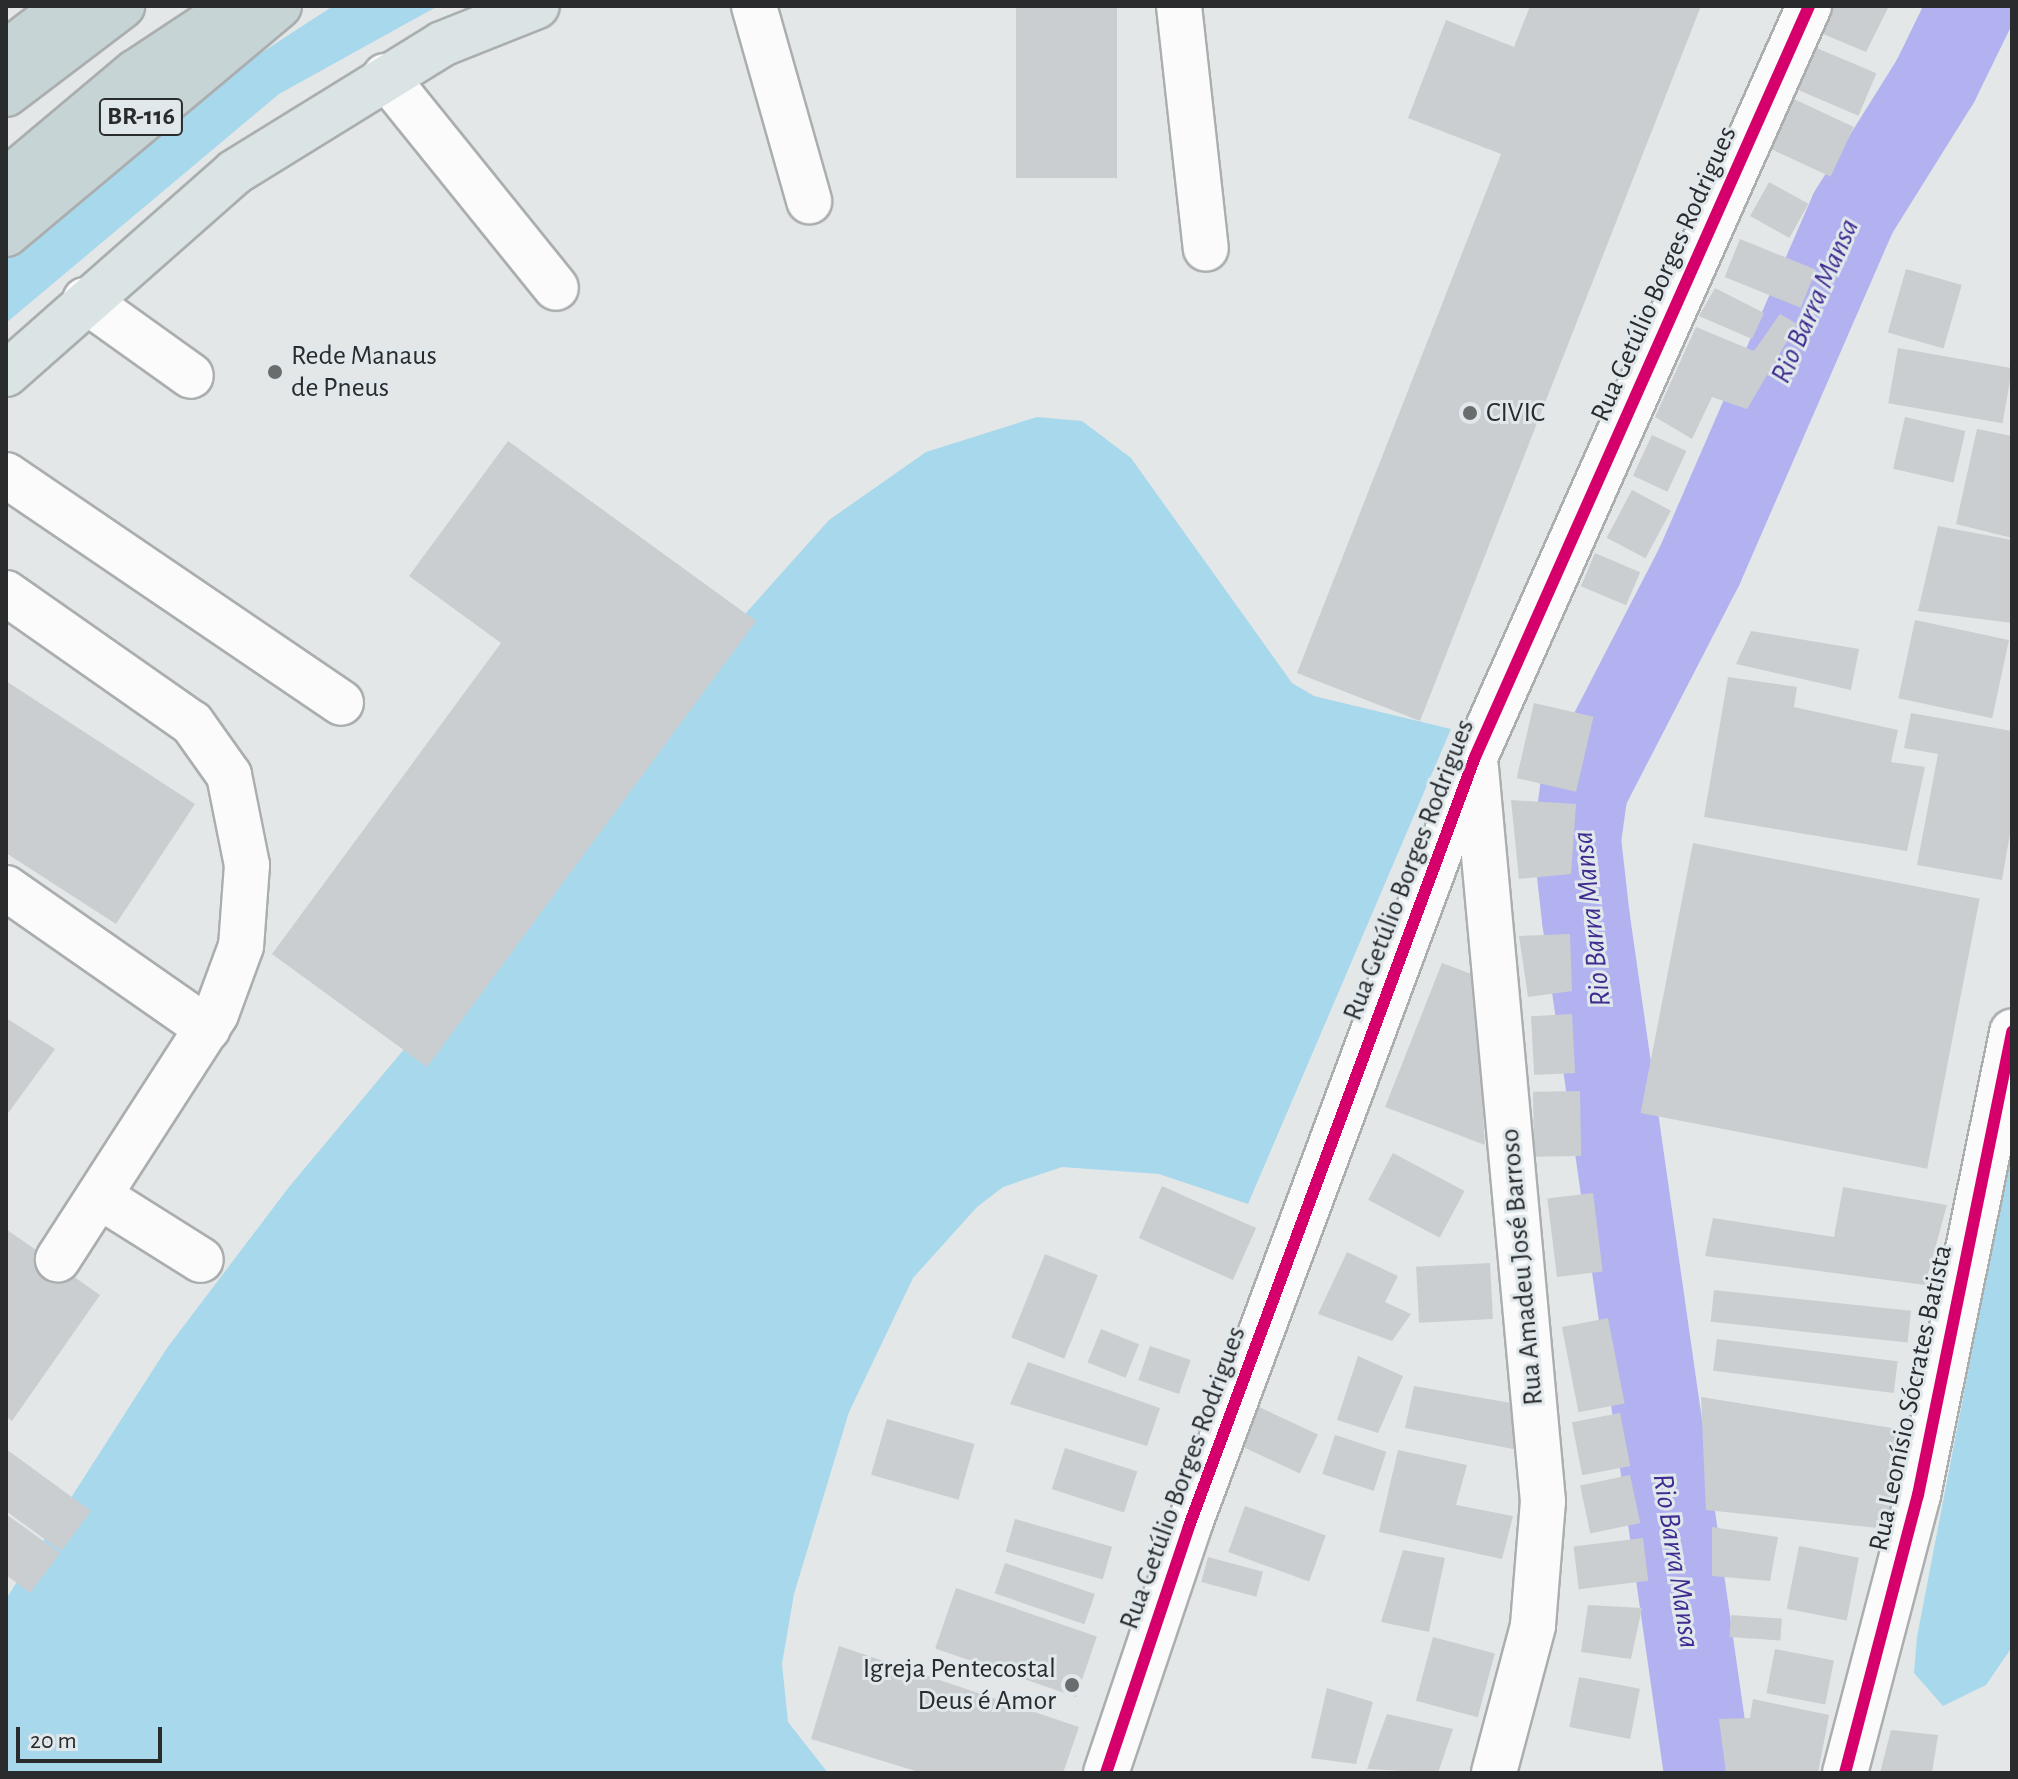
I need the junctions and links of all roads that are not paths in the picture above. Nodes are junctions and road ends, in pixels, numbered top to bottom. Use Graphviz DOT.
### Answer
graph roads {
  1 [pos="67,6"];
  2 [pos="122,6"];
  3 [pos="236,6"];
  4 [pos="279,6"];
  5 [pos="537,6"];
  6 [pos="754,6"];
  7 [pos="1179,6"];
  8 [pos="1809,6"];
  9 [pos="6,53"];
  10 [pos="385,76"];
  11 [pos="6,94"];
  12 [pos="6,181"];
  13 [pos="809,201"];
  14 [pos="6,234"];
  15 [pos="1206,249"];
  16 [pos="556,288"];
  17 [pos="85,300"];
  18 [pos="6,374"];
  19 [pos="191,376"];
  20 [pos="6,475"];
  21 [pos="6,593"];
  22 [pos="341,703"];
  23 [pos="1475,757"];
  24 [pos="6,888"];
  25 [pos="208,1029"];
  26 [pos="2012,1031"];
  27 [pos="99,1196"];
  28 [pos="58,1259"];
  29 [pos="201,1260"];
  30 [pos="1106,1773"];
  31 [pos="1494,1773"];
  32 [pos="1845,1773"];
  1 -- 9 [label="highway"];
  2 -- 11 [label="highway"];
  3 -- 12 [label="highway, BR-116"];
  4 -- 14 [label="highway, BR-116"];
  5 -- 10 [label="main road"];
  6 -- 13 [label="street"];
  7 -- 15 [label="street"];
  8 -- 23 [label="street, Rua Getúlio Borges Rodrigues"];
  10 -- 16 [label="street"];
  10 -- 17 [label="main road"];
  17 -- 18 [label="main road"];
  17 -- 19 [label="street"];
  20 -- 22 [label="street"];
  21 -- 25 [label="street"];
  23 -- 30 [label="street, Rua Getúlio Borges Rodrigues"];
  23 -- 31 [label="street, Rua Amadeu José Barroso"];
  24 -- 25 [label="street"];
  25 -- 27 [label="street"];
  26 -- 32 [label="street, Rua Leonísio Sócrates Batista"];
  27 -- 28 [label="street"];
  27 -- 29 [label="street"];
}
